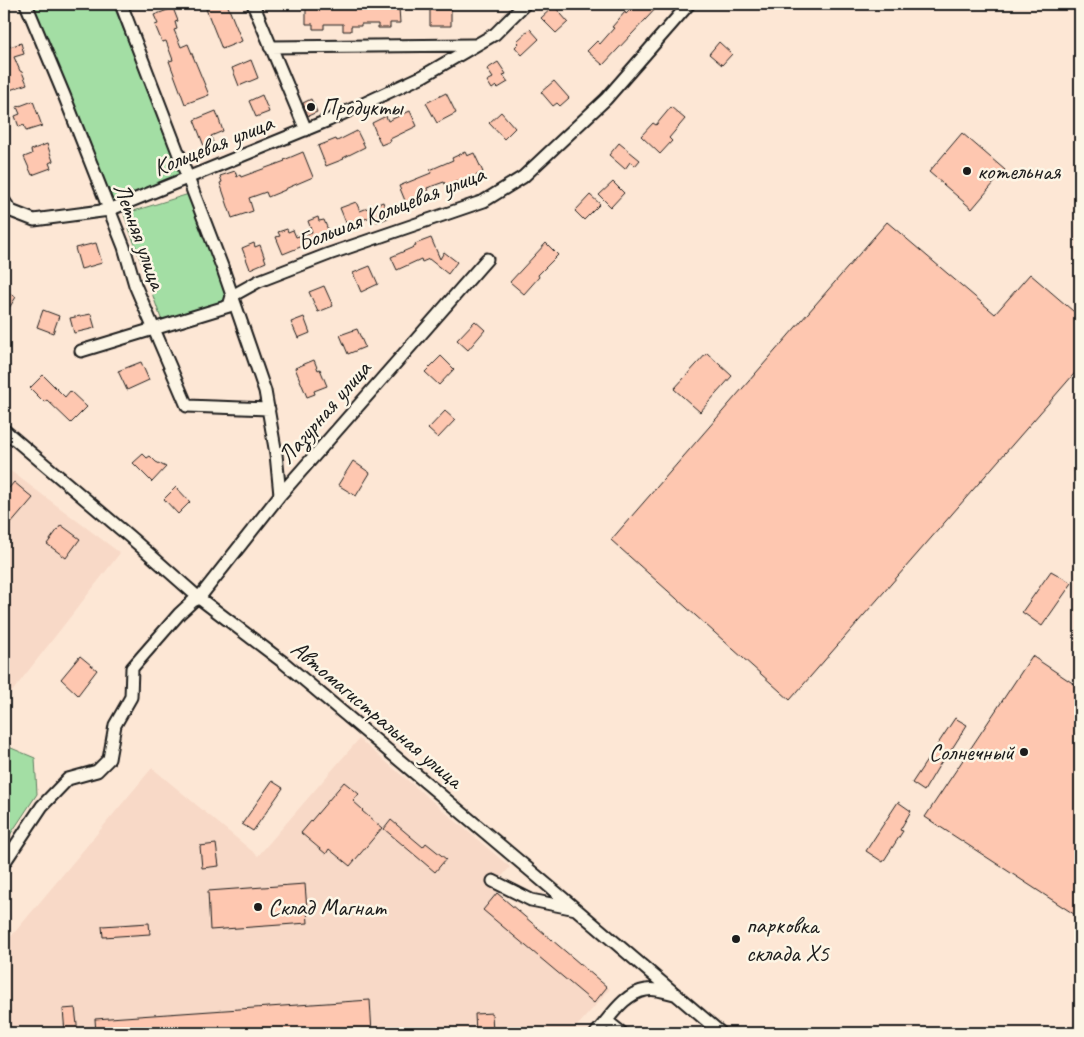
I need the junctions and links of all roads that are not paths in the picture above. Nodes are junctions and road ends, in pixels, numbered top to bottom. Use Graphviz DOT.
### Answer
graph roads {
  1 [pos="26,4"];
  2 [pos="121,4"];
  3 [pos="253,4"];
  4 [pos="525,4"];
  5 [pos="689,4"];
  6 [pos="475,45"];
  7 [pos="270,47"];
  8 [pos="306,130"];
  9 [pos="189,178"];
  10 [pos="4,201"];
  11 [pos="109,210"];
  12 [pos="487,260"];
  13 [pos="232,296"];
  14 [pos="154,329"];
  15 [pos="81,351"];
  16 [pos="269,409"];
  17 [pos="4,430"];
  18 [pos="280,494"];
  19 [pos="199,598"];
  20 [pos="4,864"];
  21 [pos="493,881"];
  22 [pos="577,910"];
  23 [pos="676,994"];
  24 [pos="607,1021"];
  25 [pos="596,1033"];
  26 [pos="622,1033"];
  27 [pos="721,1033"];
  1 -- 11 [label="street, Летняя улица"];
  2 -- 9 [label="street"];
  3 -- 7 [label="street, Кольцевая улица"];
  4 -- 6 [label="street, Кольцевая улица"];
  5 -- 13 [label="street, Большая Кольцевая улица"];
  6 -- 7 [label="street"];
  6 -- 8 [label="street, Кольцевая улица"];
  7 -- 8 [label="street, Кольцевая улица"];
  8 -- 9 [label="street, Кольцевая улица"];
  9 -- 11 [label="street, Кольцевая улица"];
  9 -- 13 [label="street"];
  10 -- 11 [label="street, Кольцевая улица"];
  11 -- 14 [label="street, Летняя улица"];
  12 -- 18 [label="street, Лазурная улица"];
  13 -- 14 [label="street, Большая Кольцевая улица"];
  13 -- 16 [label="street"];
  14 -- 15 [label="street, Большая Кольцевая улица"];
  14 -- 16 [label="street, Летняя улица"];
  16 -- 18 [label="street"];
  17 -- 19 [label="street, Автомагистральная улица"];
  18 -- 19 [label="street, Лазурная улица"];
  19 -- 20 [label="street, Лазурная улица"];
  19 -- 22 [label="street, Автомагистральная улица"];
  21 -- 22 [label="street"];
  22 -- 23 [label="street, Автомагистральная улица"];
  23 -- 24 [label="street"];
  23 -- 27 [label="street, Автомагистральная улица"];
  24 -- 25 [label="street"];
  24 -- 26 [label="street"];
}
